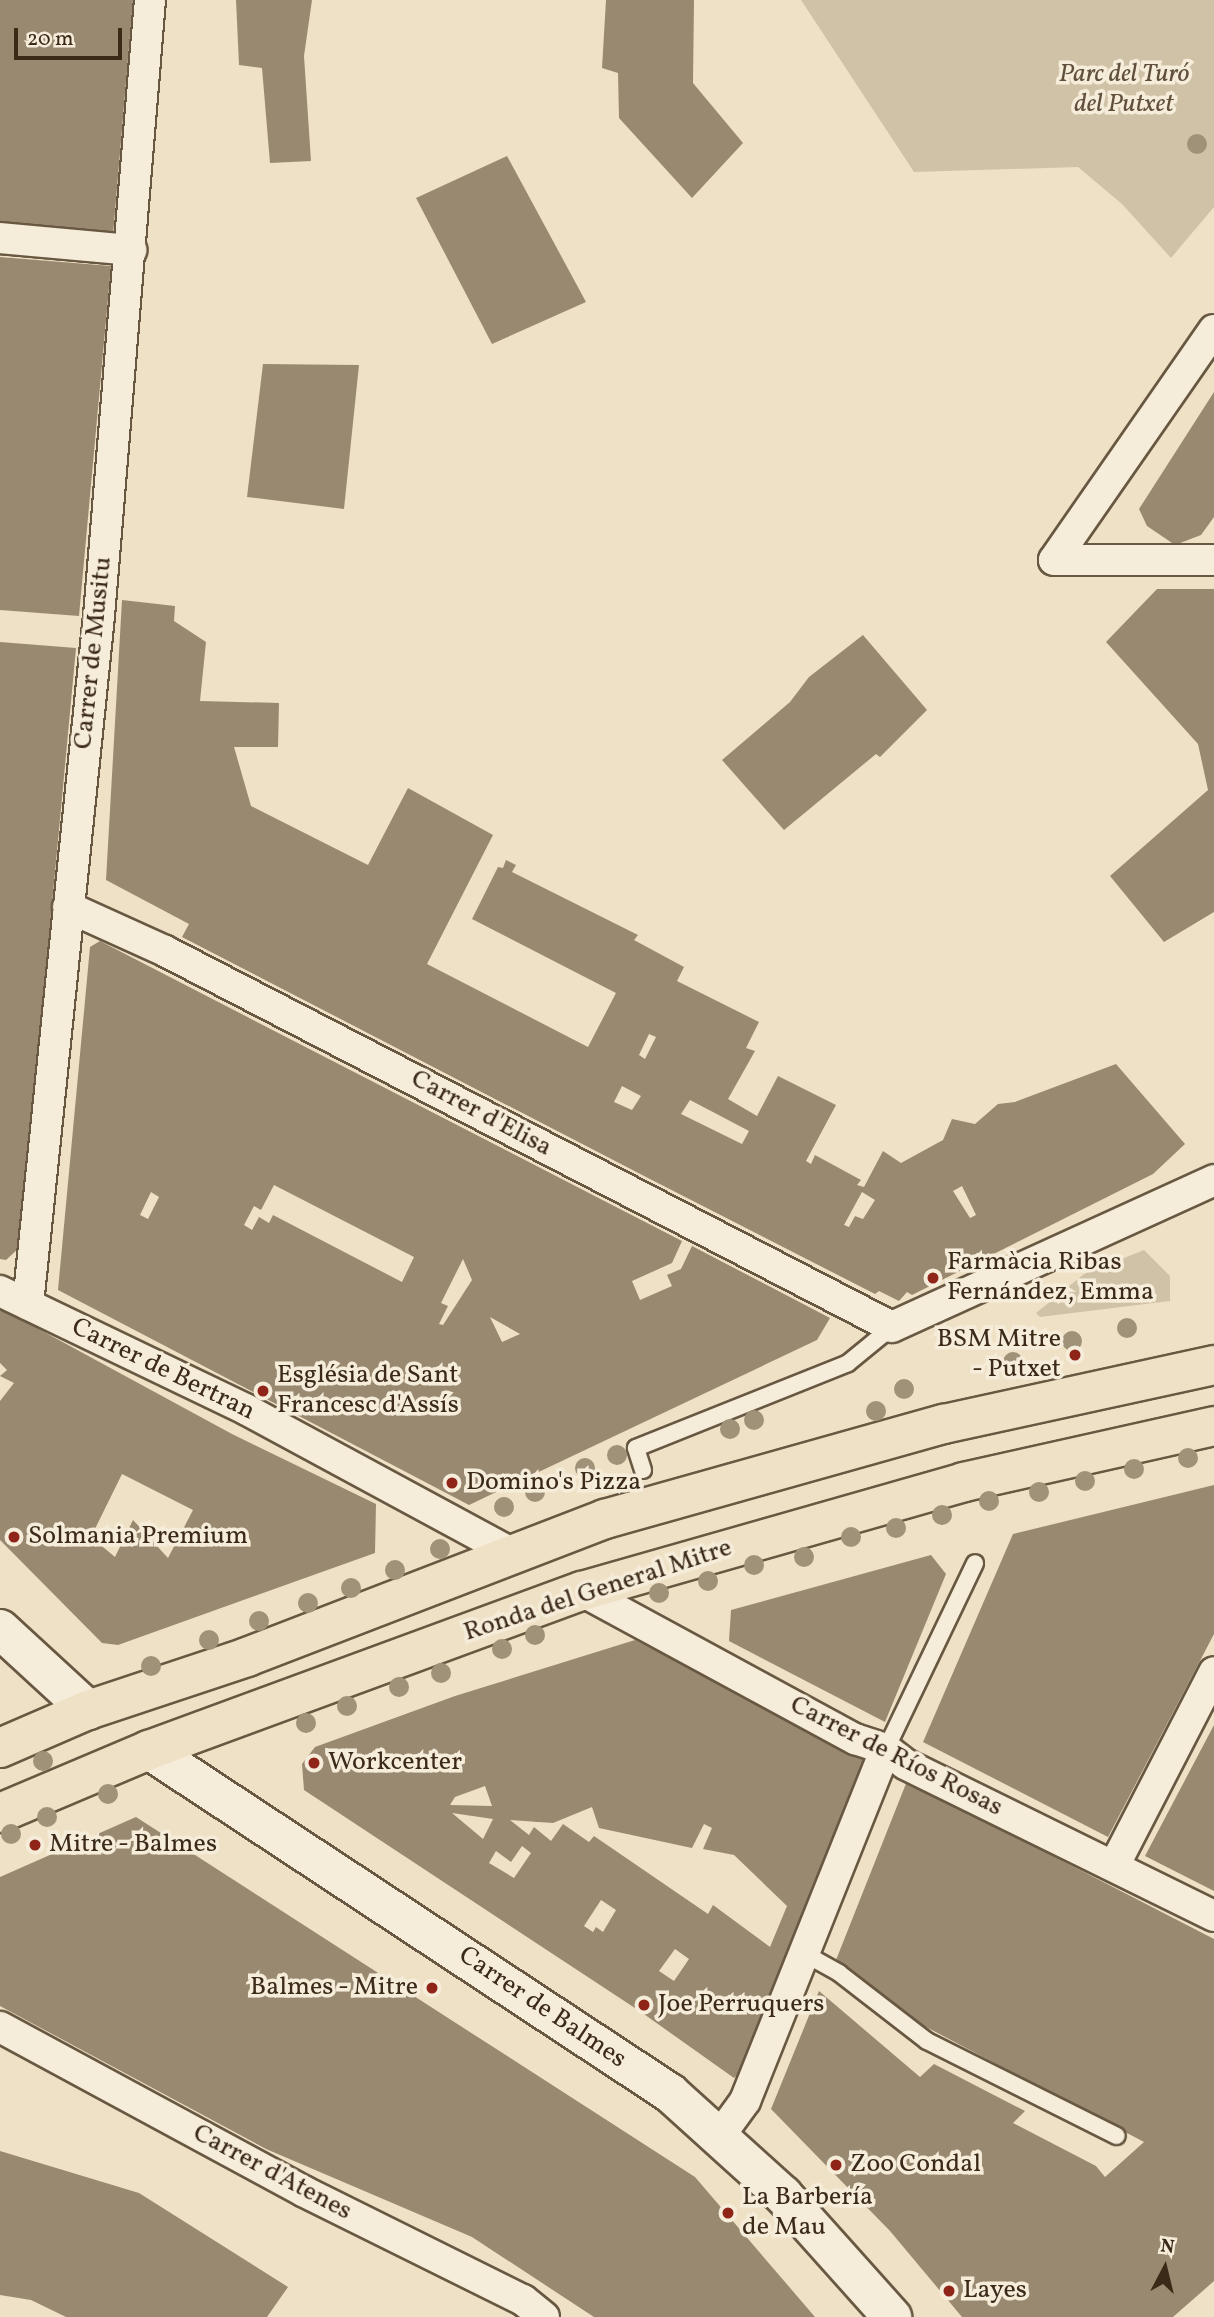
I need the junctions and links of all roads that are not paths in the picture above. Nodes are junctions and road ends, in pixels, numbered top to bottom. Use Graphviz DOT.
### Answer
graph roads {
  1 [pos="150,0"];
  2 [pos="0,238"];
  3 [pos="131,250"];
  4 [pos="1214,330"];
  5 [pos="1214,560"];
  6 [pos="68,907"];
  7 [pos="1214,1181"];
  8 [pos="0,1291"];
  9 [pos="28,1304"];
  10 [pos="892,1327"];
  11 [pos="1214,1365"];
  12 [pos="1214,1426"];
  13 [pos="643,1471"];
  14 [pos="510,1552"];
  15 [pos="975,1563"];
  16 [pos="582,1591"];
  17 [pos="0,1629"];
  18 [pos="1214,1672"];
  19 [pos="88,1710"];
  20 [pos="0,1748"];
  21 [pos="886,1749"];
  22 [pos="149,1751"];
  23 [pos="0,1813"];
  24 [pos="1114,1866"];
  25 [pos="1214,1916"];
  26 [pos="807,1955"];
  27 [pos="0,2027"];
  28 [pos="721,2134"];
  29 [pos="1117,2136"];
  30 [pos="544,2317"];
  31 [pos="892,2317"];
  1 -- 3 [label="street, Carrer de Musitu"];
  2 -- 3 [label="street"];
  3 -- 6 [label="street, Carrer de Musitu"];
  4 -- 5 [label="street"];
  6 -- 9 [label="street, Carrer de Musitu"];
  6 -- 10 [label="street, Carrer d'Elisa"];
  7 -- 10 [label="street"];
  8 -- 9 [label="street, Carrer de Bertran"];
  9 -- 14 [label="street, Carrer de Bertran"];
  10 -- 13 [label="lane"];
  11 -- 14 [label="main road"];
  12 -- 16 [label="main road, Ronda del General Mitre"];
  14 -- 16 [label="main road"];
  14 -- 19 [label="main road"];
  15 -- 21 [label="lane"];
  16 -- 21 [label="street, Carrer de Ríos Rosas"];
  16 -- 22 [label="main road, Ronda del General Mitre"];
  17 -- 19 [label="main road"];
  18 -- 24 [label="street"];
  19 -- 20 [label="main road"];
  19 -- 22 [label="main road"];
  21 -- 24 [label="street, Carrer de Ríos Rosas"];
  21 -- 26 [label="street"];
  22 -- 23 [label="main road, Ronda del General Mitre"];
  22 -- 28 [label="main road, Carrer de Balmes"];
  24 -- 25 [label="street, Carrer de Ríos Rosas"];
  26 -- 28 [label="street"];
  26 -- 29 [label="lane"];
  27 -- 30 [label="street, Carrer d'Atenes"];
  28 -- 31 [label="main road, Carrer de Balmes"];
}
